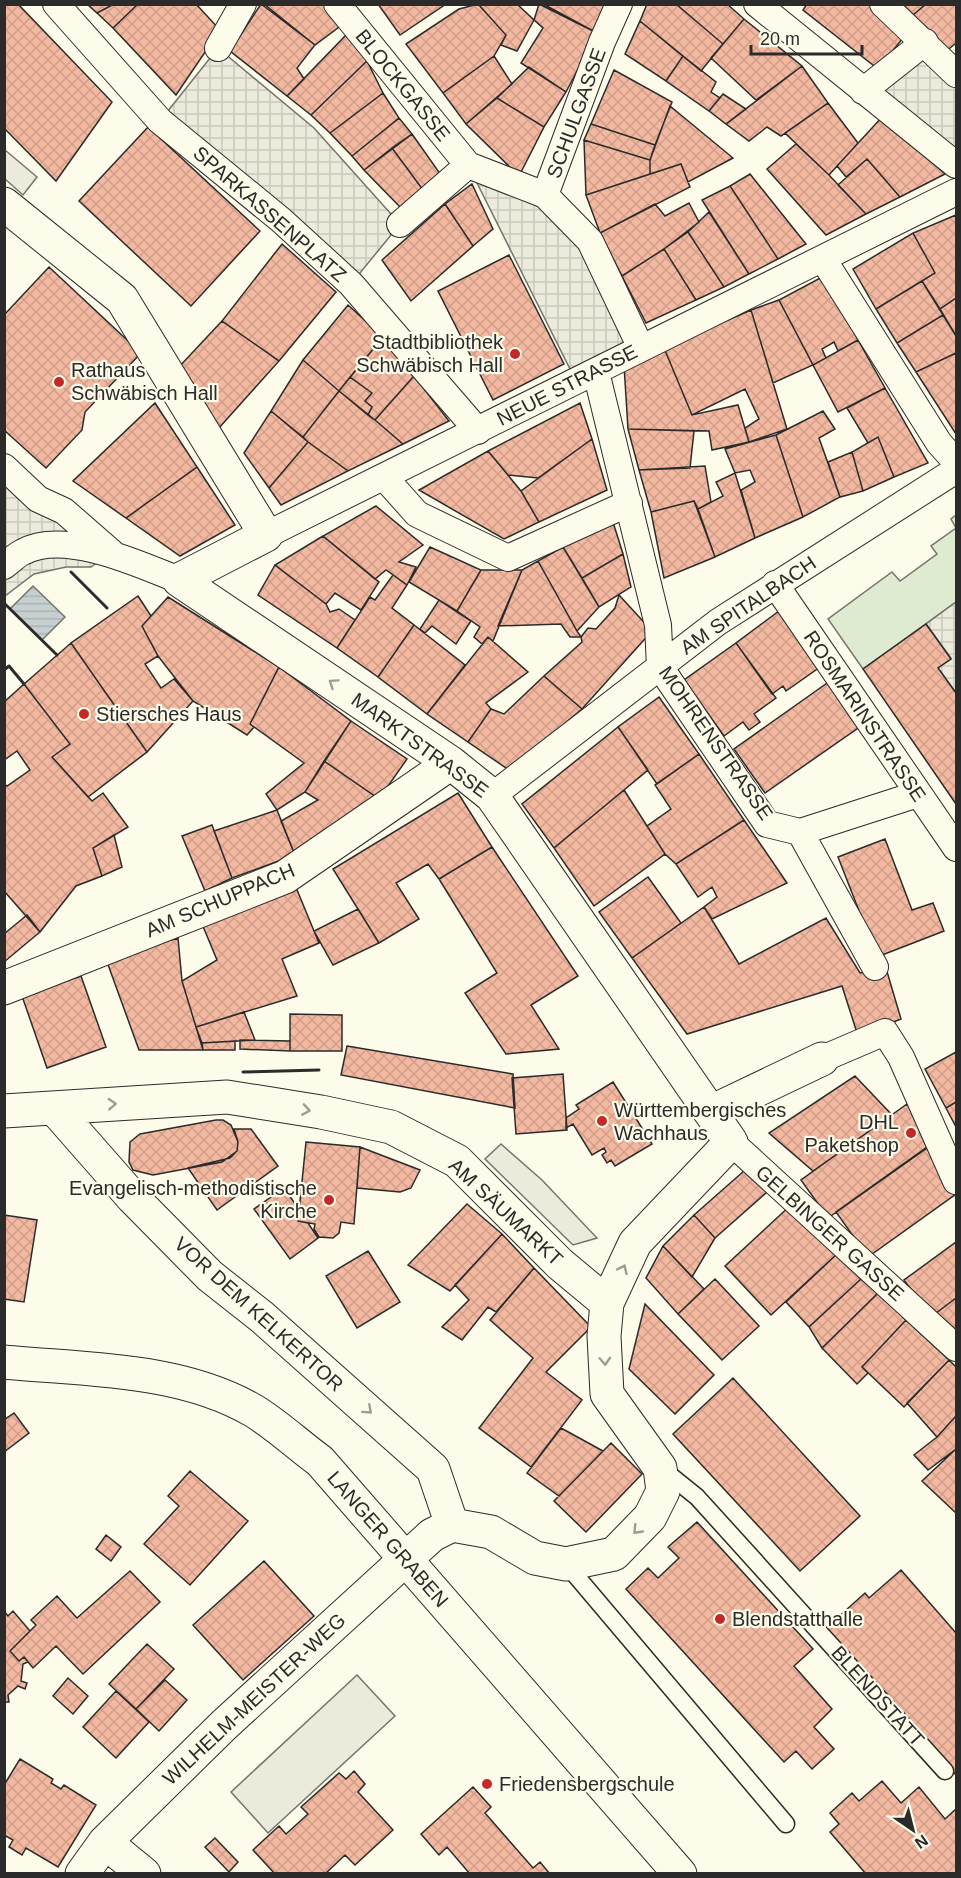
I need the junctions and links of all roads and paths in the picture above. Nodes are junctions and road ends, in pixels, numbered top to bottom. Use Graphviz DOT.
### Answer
graph roads {
  1 [pos="56,4"];
  2 [pos="243,4"];
  3 [pos="338,4"];
  4 [pos="619,4"];
  5 [pos="757,4"];
  6 [pos="883,4"];
  7 [pos="925,42"];
  8 [pos="218,48"];
  9 [pos="957,74"];
  10 [pos="863,91"];
  11 [pos="468,165"];
  12 [pos="957,165"];
  13 [pos="957,192"];
  14 [pos="545,195"];
  15 [pos="4,204"];
  16 [pos="400,224"];
  17 [pos="823,259"];
  18 [pos="641,348"];
  19 [pos="596,372"];
  20 [pos="478,430"];
  21 [pos="957,462"];
  22 [pos="4,467"];
  23 [pos="957,470"];
  24 [pos="384,477"];
  25 [pos="628,503"];
  26 [pos="266,535"];
  27 [pos="111,552"];
  28 [pos="4,566"];
  29 [pos="179,580"];
  30 [pos="775,584"];
  31 [pos="660,666"];
  32 [pos="451,763"];
  33 [pos="918,794"];
  34 [pos="492,796"];
  35 [pos="800,832"];
  36 [pos="957,848"];
  37 [pos="875,967"];
  38 [pos="4,988"];
  39 [pos="822,1059"];
  40 [pos="54,1108"];
  41 [pos="4,1111"];
  42 [pos="711,1112"];
  43 [pos="730,1142"];
  44 [pos="957,1181"];
  45 [pos="607,1303"];
  46 [pos="957,1348"];
  47 [pos="4,1362"];
  48 [pos="660,1468"];
  49 [pos="452,1525"];
  50 [pos="405,1559"];
  51 [pos="566,1564"];
  52 [pos="945,1771"];
  53 [pos="786,1824"];
  54 [pos="105,1842"];
  55 [pos="82,1874"];
  56 [pos="144,1874"];
  57 [pos="680,1874"];
  1 -- 20 [label="street, SPARKASSENPLATZ"];
  2 -- 8 [label="street"];
  3 -- 11 [label="street, BLOCKGASSE"];
  4 -- 14 [label="street, SCHULGASSE"];
  5 -- 10 [label="street"];
  6 -- 7 [label="street"];
  7 -- 9 [label="street"];
  7 -- 10 [label="street"];
  10 -- 12 [label="street"];
  11 -- 14 [label="street, SCHULGASSE"];
  11 -- 16 [label="street"];
  13 -- 17 [label="street, NEUE STRASSE"];
  14 -- 18 [label="street"];
  15 -- 26 [label="street"];
  17 -- 18 [label="street, NEUE STRASSE"];
  17 -- 21 [label="street"];
  18 -- 19 [label="street, NEUE STRASSE"];
  19 -- 20 [label="street, NEUE STRASSE"];
  19 -- 25 [label="street, MOHRENSTRASSE"];
  20 -- 24 [label="street, NEUE STRASSE"];
  22 -- 27 [label="street"];
  23 -- 30 [label="street, AM SPITALBACH"];
  24 -- 25 [label="street"];
  24 -- 26 [label="street, NEUE STRASSE"];
  25 -- 31 [label="street, MOHRENSTRASSE"];
  26 -- 29 [label="street, NEUE STRASSE"];
  27 -- 28 [label="street"];
  27 -- 29 [label="street"];
  32 -- 29 [label="street, MARKTSTRASSE, one-way"];
  30 -- 31 [label="street, AM SPITALBACH"];
  30 -- 33 [label="street, ROSMARINSTRASSE"];
  31 -- 34 [label="street, AM SPITALBACH"];
  31 -- 35 [label="street, MOHRENSTRASSE"];
  32 -- 34 [label="street, MARKTSTRASSE"];
  32 -- 38 [label="street, AM SCHUPPACH"];
  33 -- 35 [label="street"];
  33 -- 36 [label="street, ROSMARINSTRASSE"];
  34 -- 42 [label="street, MARKTSTRASSE"];
  35 -- 37 [label="street"];
  39 -- 42 [label="street"];
  39 -- 44 [label="street"];
  40 -- 41 [label="street, AM SÄUMARKT"];
  40 -- 45 [label="street, AM SÄUMARKT, one-way"];
  40 -- 49 [label="street, VOR DEM KELKERTOR, one-way"];
  42 -- 43 [label="street, GELBINGER GASSE"];
  45 -- 43 [label="street, one-way"];
  43 -- 46 [label="street, GELBINGER GASSE"];
  45 -- 48 [label="street, BLENDSTATT, one-way"];
  47 -- 50 [label="street, LANGER GRABEN"];
  48 -- 51 [label="street, one-way"];
  48 -- 52 [label="lane, BLENDSTATT"];
  49 -- 50 [label="street"];
  49 -- 51 [label="street"];
  50 -- 54 [label="street, WILHELM-MEISTER-WEG"];
  50 -- 57 [label="street, LANGER GRABEN"];
  51 -- 53 [label="lane"];
  54 -- 55 [label="street, WILHELM-MEISTER-WEG"];
  54 -- 56 [label="street"];
}
